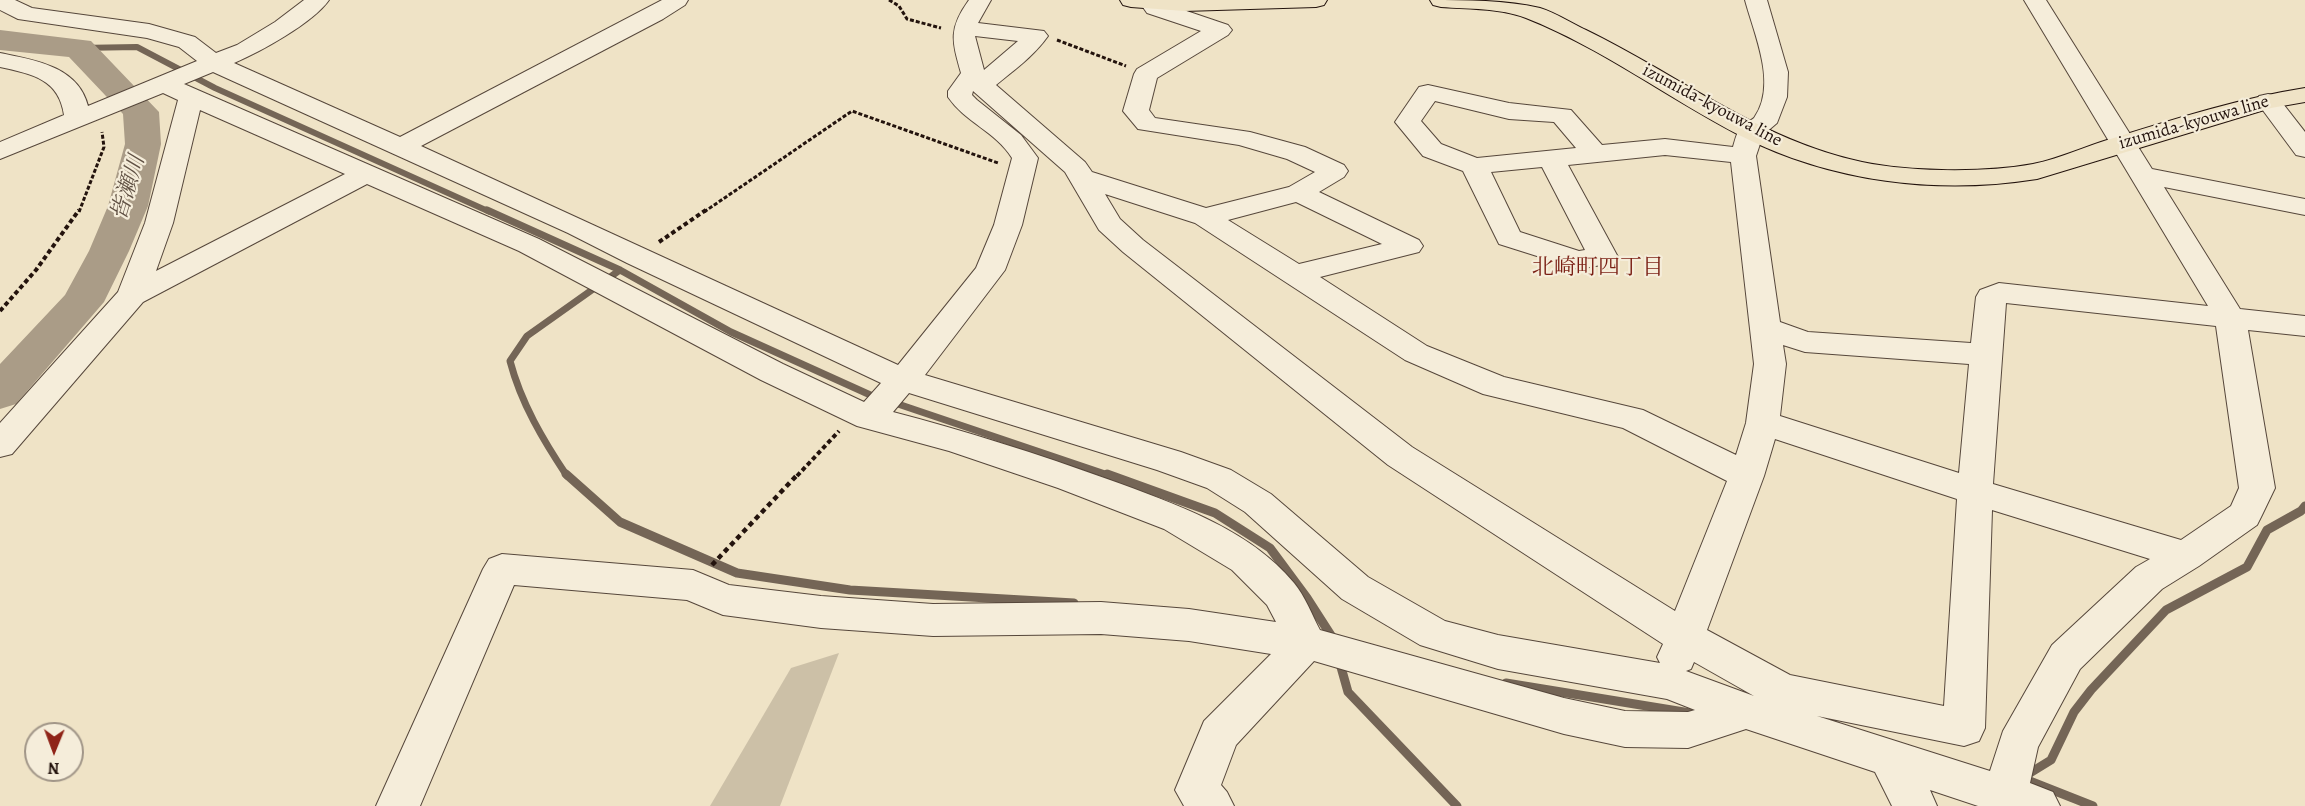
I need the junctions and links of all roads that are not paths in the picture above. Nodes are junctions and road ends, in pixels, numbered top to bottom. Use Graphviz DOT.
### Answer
graph roads {
  1 [pos="318,0"];
  2 [pos="677,0"];
  3 [pos="980,0"];
  4 [pos="1316,0"];
  5 [pos="1441,0"];
  6 [pos="1756,0"];
  7 [pos="2035,0"];
  8 [pos="2,1"];
  9 [pos="1141,2"];
  10 [pos="963,31"];
  11 [pos="0,60"];
  12 [pos="209,64"];
  13 [pos="974,84"];
  14 [pos="170,86"];
  15 [pos="2305,95"];
  16 [pos="2268,101"];
  17 [pos="88,113"];
  18 [pos="2123,143"];
  19 [pos="1747,144"];
  20 [pos="400,147"];
  21 [pos="2305,148"];
  22 [pos="0,151"];
  23 [pos="1595,154"];
  24 [pos="1551,158"];
  25 [pos="1474,166"];
  26 [pos="365,174"];
  27 [pos="2143,175"];
  28 [pos="1082,178"];
  29 [pos="1299,193"];
  30 [pos="2305,207"];
  31 [pos="1205,217"];
  32 [pos="1293,275"];
  33 [pos="132,295"];
  34 [pos="2230,317"];
  35 [pos="2305,326"];
  36 [pos="1766,328"];
  37 [pos="1986,355"];
  38 [pos="903,380"];
  39 [pos="868,413"];
  40 [pos="1763,423"];
  41 [pos="0,446"];
  42 [pos="1747,476"];
  43 [pos="1975,492"];
  44 [pos="2186,556"];
  45 [pos="1684,637"];
  46 [pos="1308,643"];
  47 [pos="1560,664"];
  48 [pos="1669,682"];
  49 [pos="1746,711"];
  50 [pos="1564,716"];
  51 [pos="1890,759"];
  52 [pos="2021,801"];
  53 [pos="398,806"];
  54 [pos="1212,806"];
  55 [pos="1915,806"];
  1 -- 12 [label="street"];
  2 -- 20 [label="street"];
  3 -- 10 [label="street"];
  4 -- 9 [label="main road"];
  5 -- 19 [label="main road, izumida-kyouwa line"];
  6 -- 19 [label="street"];
  7 -- 18 [label="street"];
  8 -- 12 [label="street"];
  9 -- 29 [label="street"];
  10 -- 13 [label="street"];
  10 -- 13 [label="street"];
  11 -- 17 [label="street"];
  12 -- 14 [label="street"];
  12 -- 20 [label="street"];
  13 -- 28 [label="street"];
  13 -- 38 [label="street"];
  14 -- 17 [label="street"];
  14 -- 26 [label="street"];
  14 -- 33 [label="street"];
  15 -- 16 [label="main road, izumida-kyouwa line"];
  16 -- 18 [label="main road, izumida-kyouwa line"];
  16 -- 21 [label="street"];
  17 -- 22 [label="street"];
  18 -- 19 [label="main road, izumida-kyouwa line"];
  18 -- 27 [label="street"];
  19 -- 23 [label="street"];
  19 -- 36 [label="street"];
  20 -- 38 [label="street"];
  23 -- 24 [label="street"];
  23 -- 25 [label="street"];
  24 -- 25 [label="street"];
  24 -- 25 [label="street"];
  26 -- 33 [label="street"];
  26 -- 39 [label="street"];
  27 -- 30 [label="street"];
  27 -- 34 [label="street"];
  28 -- 31 [label="street"];
  28 -- 45 [label="street"];
  29 -- 31 [label="street"];
  29 -- 32 [label="street"];
  31 -- 32 [label="street"];
  32 -- 42 [label="street"];
  33 -- 41 [label="street"];
  34 -- 35 [label="street"];
  34 -- 37 [label="street"];
  34 -- 44 [label="street"];
  36 -- 37 [label="street"];
  36 -- 40 [label="street"];
  37 -- 43 [label="street"];
  38 -- 39 [label="street"];
  38 -- 47 [label="street"];
  39 -- 46 [label="street"];
  40 -- 42 [label="street"];
  40 -- 43 [label="street"];
  42 -- 45 [label="street"];
  43 -- 44 [label="street"];
  43 -- 45 [label="street"];
  44 -- 52 [label="street"];
  45 -- 48 [label="street"];
  46 -- 50 [label="street"];
  46 -- 53 [label="street"];
  46 -- 54 [label="street"];
  47 -- 48 [label="street"];
  47 -- 50 [label="street"];
  48 -- 49 [label="street"];
  49 -- 50 [label="street"];
  49 -- 51 [label="street"];
  51 -- 52 [label="street"];
  51 -- 55 [label="street"];
}
